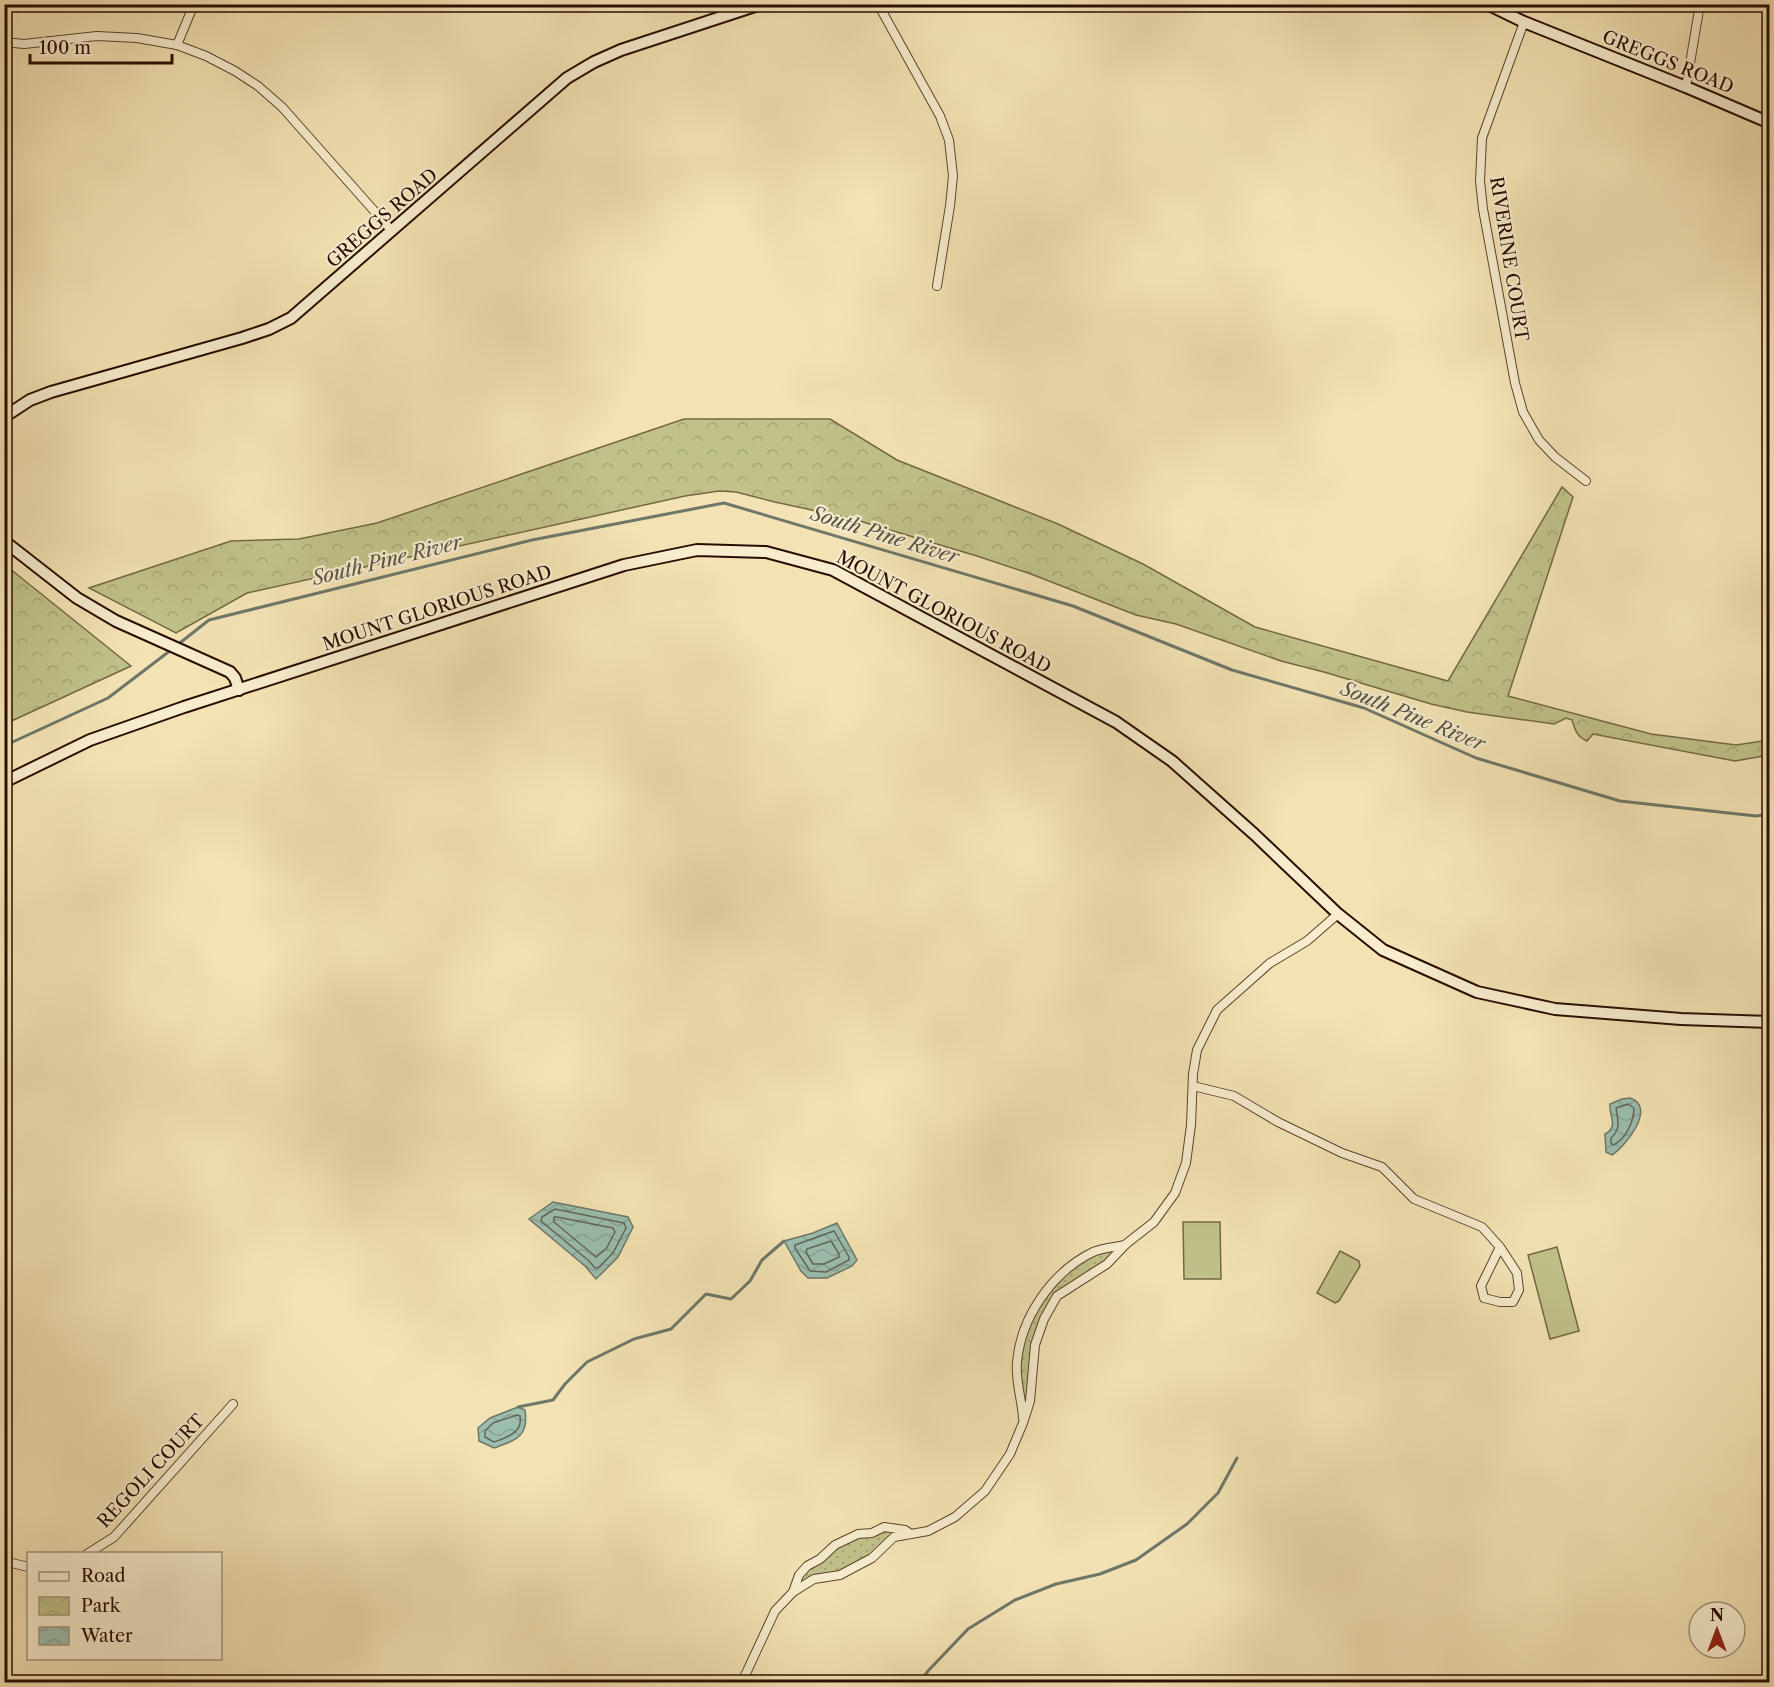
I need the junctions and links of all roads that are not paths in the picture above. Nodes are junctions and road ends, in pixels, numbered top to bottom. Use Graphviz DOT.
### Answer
graph roads {
  1 [pos="194,4"];
  2 [pos="761,4"];
  3 [pos="878,4"];
  4 [pos="1487,4"];
  5 [pos="1700,4"];
  6 [pos="1524,22"];
  7 [pos="4,42"];
  8 [pos="177,45"];
  9 [pos="1686,87"];
  10 [pos="1770,123"];
  11 [pos="392,231"];
  12 [pos="937,286"];
  13 [pos="4,417"];
  14 [pos="1586,481"];
  15 [pos="4,541"];
  16 [pos="239,690"];
  17 [pos="4,782"];
  18 [pos="1338,914"];
  19 [pos="1770,1022"];
  20 [pos="1193,1086"];
  21 [pos="1126,1245"];
  22 [pos="1500,1246"];
  23 [pos="1026,1325"];
  24 [pos="1040,1331"];
  25 [pos="233,1404"];
  26 [pos="1023,1423"];
  27 [pos="911,1534"];
  28 [pos="90,1552"];
  29 [pos="4,1561"];
  30 [pos="27,1567"];
  31 [pos="793,1592"];
  32 [pos="742,1683"];
  1 -- 8 [label="street"];
  2 -- 11 [label="main road, GREGGS ROAD"];
  3 -- 12 [label="street"];
  4 -- 6 [label="main road, GREGGS ROAD"];
  5 -- 9 [label="street"];
  6 -- 9 [label="main road, GREGGS ROAD"];
  6 -- 14 [label="street, RIVERINE COURT"];
  7 -- 8 [label="street"];
  8 -- 11 [label="street"];
  9 -- 10 [label="main road, GREGGS ROAD"];
  11 -- 13 [label="main road, GREGGS ROAD"];
  15 -- 16 [label="main road"];
  16 -- 17 [label="main road, MOUNT GLORIOUS ROAD"];
  16 -- 18 [label="main road, MOUNT GLORIOUS ROAD"];
  18 -- 19 [label="main road, MOUNT GLORIOUS ROAD"];
  18 -- 20 [label="street"];
  20 -- 21 [label="street"];
  20 -- 22 [label="street"];
  21 -- 23 [label="street"];
  21 -- 24 [label="street"];
  22 -- 22 [label="street"];
  23 -- 24 [label="street"];
  23 -- 26 [label="street"];
  24 -- 26 [label="street"];
  25 -- 28 [label="street, REGOLI COURT"];
  26 -- 27 [label="street"];
  27 -- 31 [label="street"];
  27 -- 31 [label="street"];
  29 -- 30 [label="street"];
  31 -- 32 [label="street"];
}
